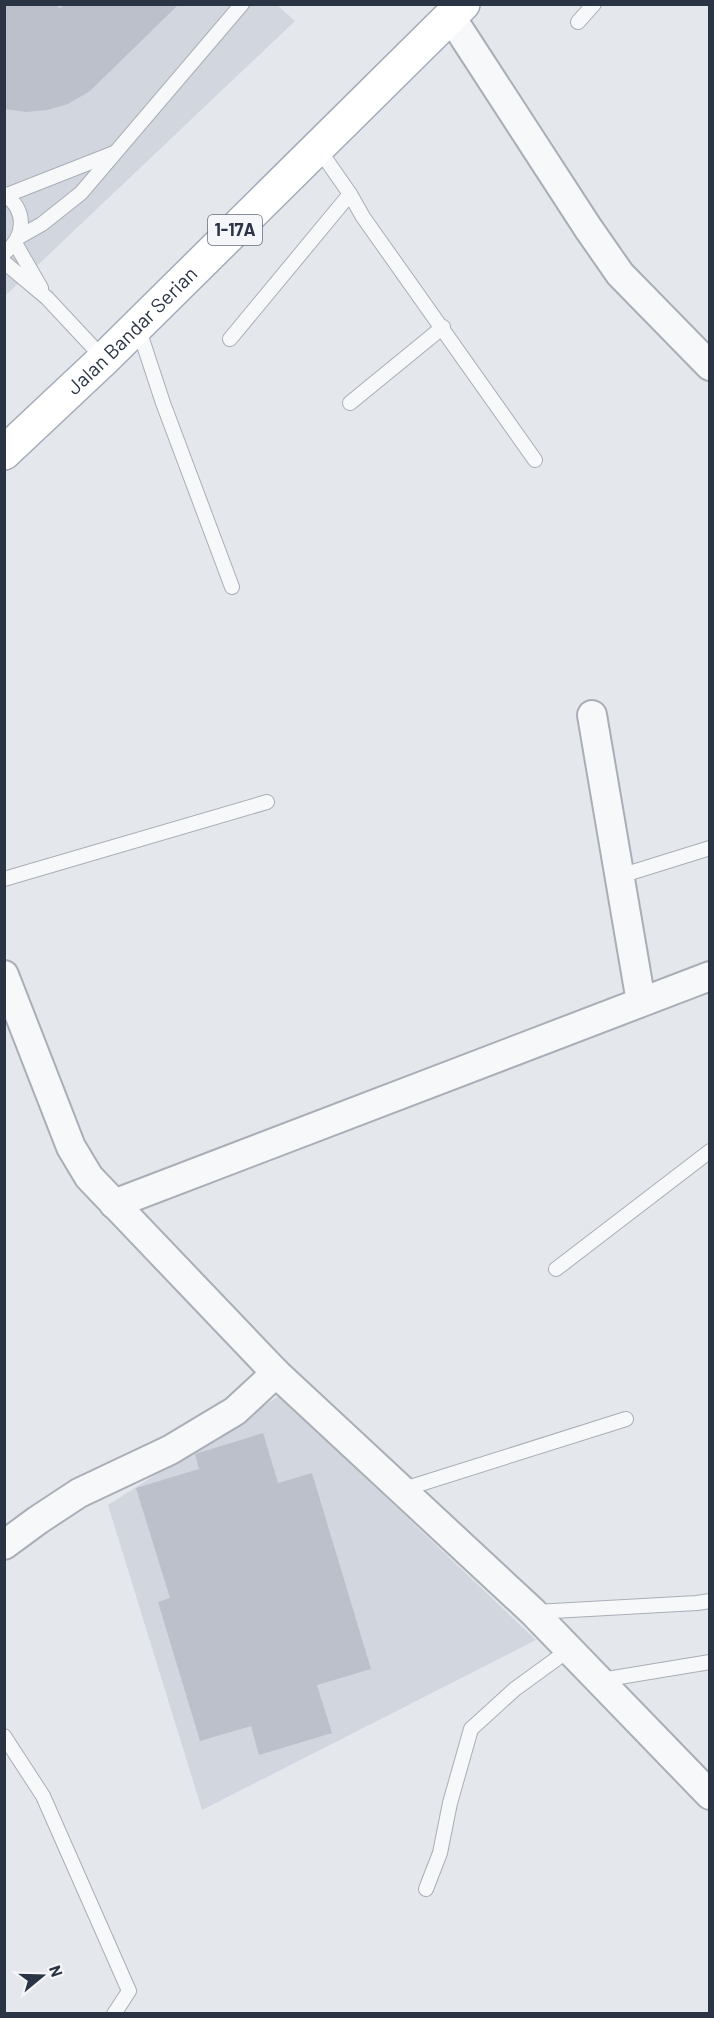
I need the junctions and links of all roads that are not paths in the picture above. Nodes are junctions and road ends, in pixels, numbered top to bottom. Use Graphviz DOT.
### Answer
graph roads {
  1 [pos="242,4"];
  2 [pos="594,4"];
  3 [pos="453,9"];
  4 [pos="578,22"];
  5 [pos="318,148"];
  6 [pos="116,153"];
  7 [pos="350,194"];
  8 [pos="6,195"];
  9 [pos="13,244"];
  10 [pos="4,262"];
  11 [pos="47,298"];
  12 [pos="138,325"];
  13 [pos="442,327"];
  14 [pos="230,339"];
  15 [pos="707,358"];
  16 [pos="104,359"];
  17 [pos="350,403"];
  18 [pos="4,453"];
  19 [pos="535,460"];
  20 [pos="232,587"];
  21 [pos="592,715"];
  22 [pos="267,802"];
  23 [pos="710,848"];
  24 [pos="620,876"];
  25 [pos="4,879"];
  26 [pos="4,975"];
  27 [pos="704,982"];
  28 [pos="641,1002"];
  29 [pos="710,1151"];
  30 [pos="114,1204"];
  31 [pos="556,1269"];
  32 [pos="276,1373"];
  33 [pos="626,1419"];
  34 [pos="401,1490"];
  35 [pos="4,1545"];
  36 [pos="710,1600"];
  37 [pos="533,1612"];
  38 [pos="570,1649"];
  39 [pos="710,1662"];
  40 [pos="601,1680"];
  41 [pos="4,1736"];
  42 [pos="710,1795"];
  43 [pos="426,1889"];
  44 [pos="114,2013"];
  1 -- 6 [label="lane"];
  2 -- 4 [label="lane"];
  3 -- 5 [label="main road, Jalan Bandar Serian / 1-17A"];
  3 -- 15 [label="street"];
  5 -- 7 [label="lane"];
  5 -- 12 [label="main road, Jalan Bandar Serian / 1-17A"];
  6 -- 8 [label="lane"];
  6 -- 9 [label="lane"];
  7 -- 13 [label="lane"];
  7 -- 14 [label="lane"];
  8 -- 9 [label="lane"];
  9 -- 11 [label="lane"];
  10 -- 11 [label="lane"];
  11 -- 16 [label="lane"];
  12 -- 16 [label="main road, Jalan Bandar Serian / 1-17A"];
  12 -- 20 [label="lane"];
  13 -- 17 [label="lane"];
  13 -- 19 [label="lane"];
  16 -- 18 [label="main road, Jalan Bandar Serian / 1-17A"];
  21 -- 24 [label="street"];
  22 -- 25 [label="lane"];
  23 -- 24 [label="lane"];
  24 -- 28 [label="street"];
  26 -- 30 [label="street"];
  27 -- 28 [label="street"];
  28 -- 30 [label="street"];
  29 -- 31 [label="lane"];
  30 -- 32 [label="street"];
  32 -- 34 [label="street"];
  32 -- 35 [label="street"];
  33 -- 34 [label="lane"];
  34 -- 37 [label="street"];
  36 -- 37 [label="lane"];
  37 -- 38 [label="street"];
  38 -- 40 [label="street"];
  38 -- 43 [label="lane"];
  39 -- 40 [label="lane"];
  40 -- 42 [label="street"];
  41 -- 44 [label="lane"];
}
